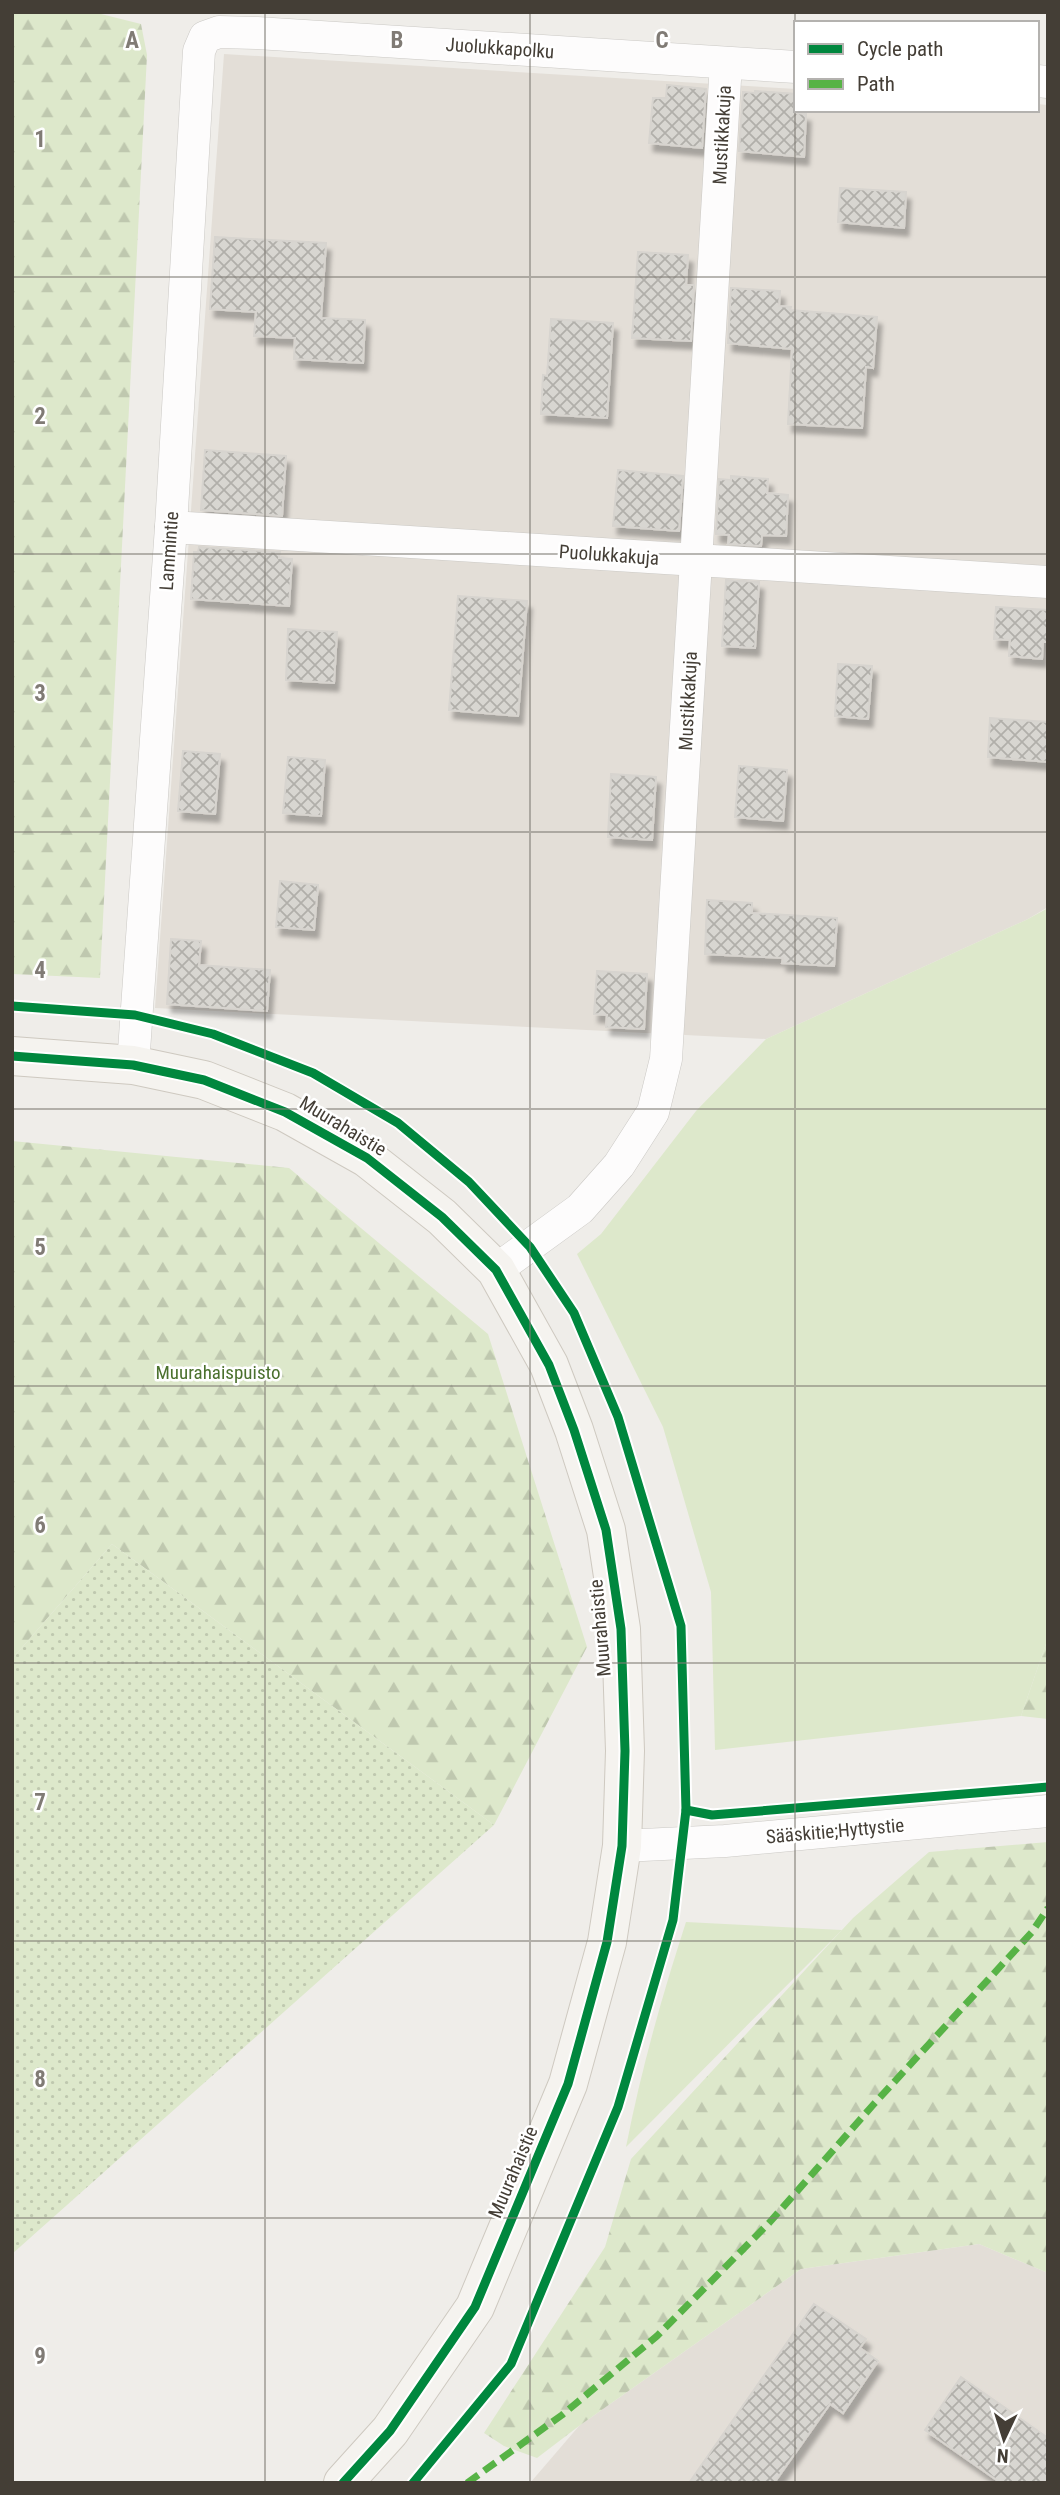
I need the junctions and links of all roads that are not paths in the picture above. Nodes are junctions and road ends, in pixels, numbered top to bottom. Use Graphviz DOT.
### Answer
graph roads {
  1 [pos="205,37"];
  2 [pos="726,62"];
  3 [pos="794,67"];
  4 [pos="171,527"];
  5 [pos="696,560"];
  6 [pos="1048,582"];
  7 [pos="12,1056"];
  8 [pos="133,1065"];
  9 [pos="496,1270"];
  10 [pos="1048,1811"];
  11 [pos="622,1846"];
  12 [pos="343,2483"];
  1 -- 2 [label="street, Juolukkapolku"];
  1 -- 4 [label="street, Lammintie"];
  2 -- 3 [label="street, Juolukkapolku"];
  2 -- 5 [label="street, Mustikkakuja"];
  4 -- 5 [label="street, Puolukkakuja"];
  4 -- 8 [label="street, Lammintie"];
  5 -- 6 [label="street, Puolukkakuja"];
  5 -- 9 [label="street, Mustikkakuja"];
  7 -- 8 [label="street, Muurahaistie"];
  8 -- 9 [label="street, Muurahaistie"];
  9 -- 11 [label="street, Muurahaistie"];
  10 -- 11 [label="street, Sääskitie;Hyttystie"];
  11 -- 12 [label="street, Muurahaistie"];
}
